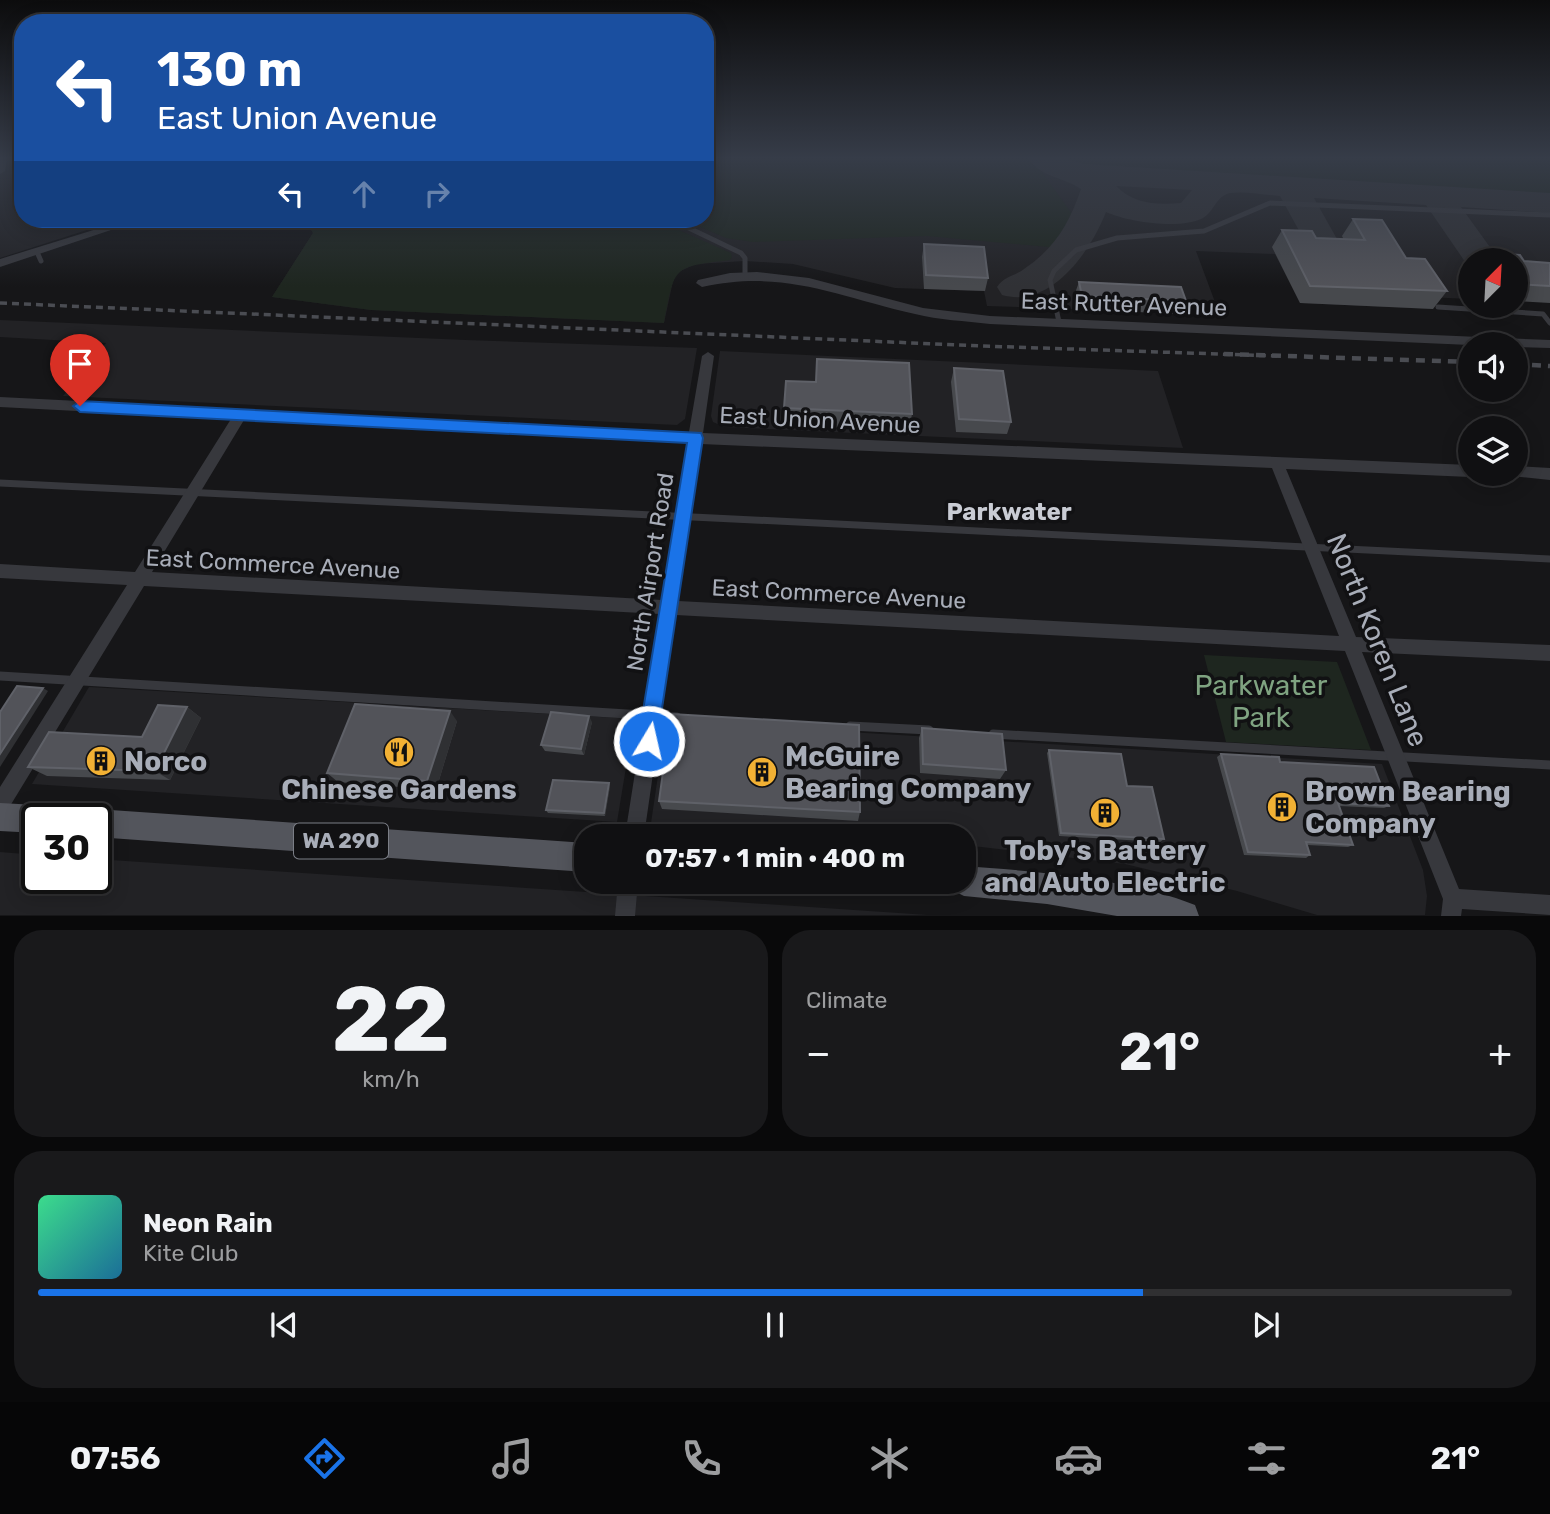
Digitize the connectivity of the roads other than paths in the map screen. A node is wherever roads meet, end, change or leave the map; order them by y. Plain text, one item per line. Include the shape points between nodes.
1 (1550, 215) edge
2 (115, 228) edge
3 (690, 228) edge
4 (0, 263) edge
5 (745, 274) junction
6 (702, 283) dead end
7 (1438, 307) edge
8 (1059, 322) junction
9 (1550, 323) edge
10 (1550, 344) edge
11 (708, 356) dead end
12 (0, 402) edge
13 (241, 414) junction
14 (695, 438) junction
15 (1277, 463) junction
16 (1458, 471) edge
17 (1528, 474) edge
18 (1547, 477) edge
19 (0, 483) edge
20 (193, 493) junction
21 (684, 518) junction
22 (1311, 547) junction
23 (1550, 559) edge
24 (0, 571) edge
25 (139, 580) junction
26 (670, 608) junction
27 (1352, 644) junction
28 (1550, 653) edge
29 (0, 676) edge
30 (77, 681) junction
31 (653, 716) junction
32 (694, 718) edge
33 (846, 726) edge
34 (942, 731) edge
35 (984, 733) edge
36 (1398, 756) junction
37 (1550, 765) edge
38 (0, 804) edge
39 (0, 817) edge
40 (21, 818) edge
41 (636, 824) edge
42 (112, 825) edge
43 (574, 857) edge
44 (976, 882) edge
45 (627, 894) edge
46 (1550, 905) edge
47 (1452, 907) edge
48 (625, 915) edge
49 (1184, 915) edge

1 - 8 lane via 1270,203 1204,231 1117,238 1076,250 1050,280
2 - 4 street via 39,256
3 - 5 lane via 738,250 745,258
5 - 6 street, East Rutter Avenue
5 - 8 street, East Rutter Avenue via 827,286 916,311
7 - 9 lane via 1543,314
8 - 10 street, East Rutter Avenue
11 - 14 street, North Airport Road
12 - 13 street, East Union Avenue
13 - 14 street, East Union Avenue
13 - 20 street
14 - 15 street, East Union Avenue
14 - 21 street, North Airport Road
15 - 16 street, East Union Avenue
15 - 22 street, North Koren Lane
17 - 18 street
19 - 20 lane
20 - 21 lane
20 - 25 street
21 - 22 lane
21 - 26 street, North Airport Road
22 - 23 lane
22 - 27 street, North Koren Lane
24 - 25 street, East Commerce Avenue
25 - 26 street, East Commerce Avenue
25 - 30 street
26 - 27 street, East Commerce Avenue
26 - 31 street, North Airport Road
27 - 28 street, East Commerce Avenue
27 - 36 street, North Koren Lane
29 - 30 lane
30 - 31 lane
30 - 38 street
31 - 32 lane
31 - 41 street, North Airport Road
33 - 34 lane
35 - 36 lane
36 - 37 lane
36 - 47 street, North Koren Lane
39 - 40 main road
42 - 43 main road, WA 290
44 - 49 main road via 1118,899
45 - 48 street
46 - 47 street

